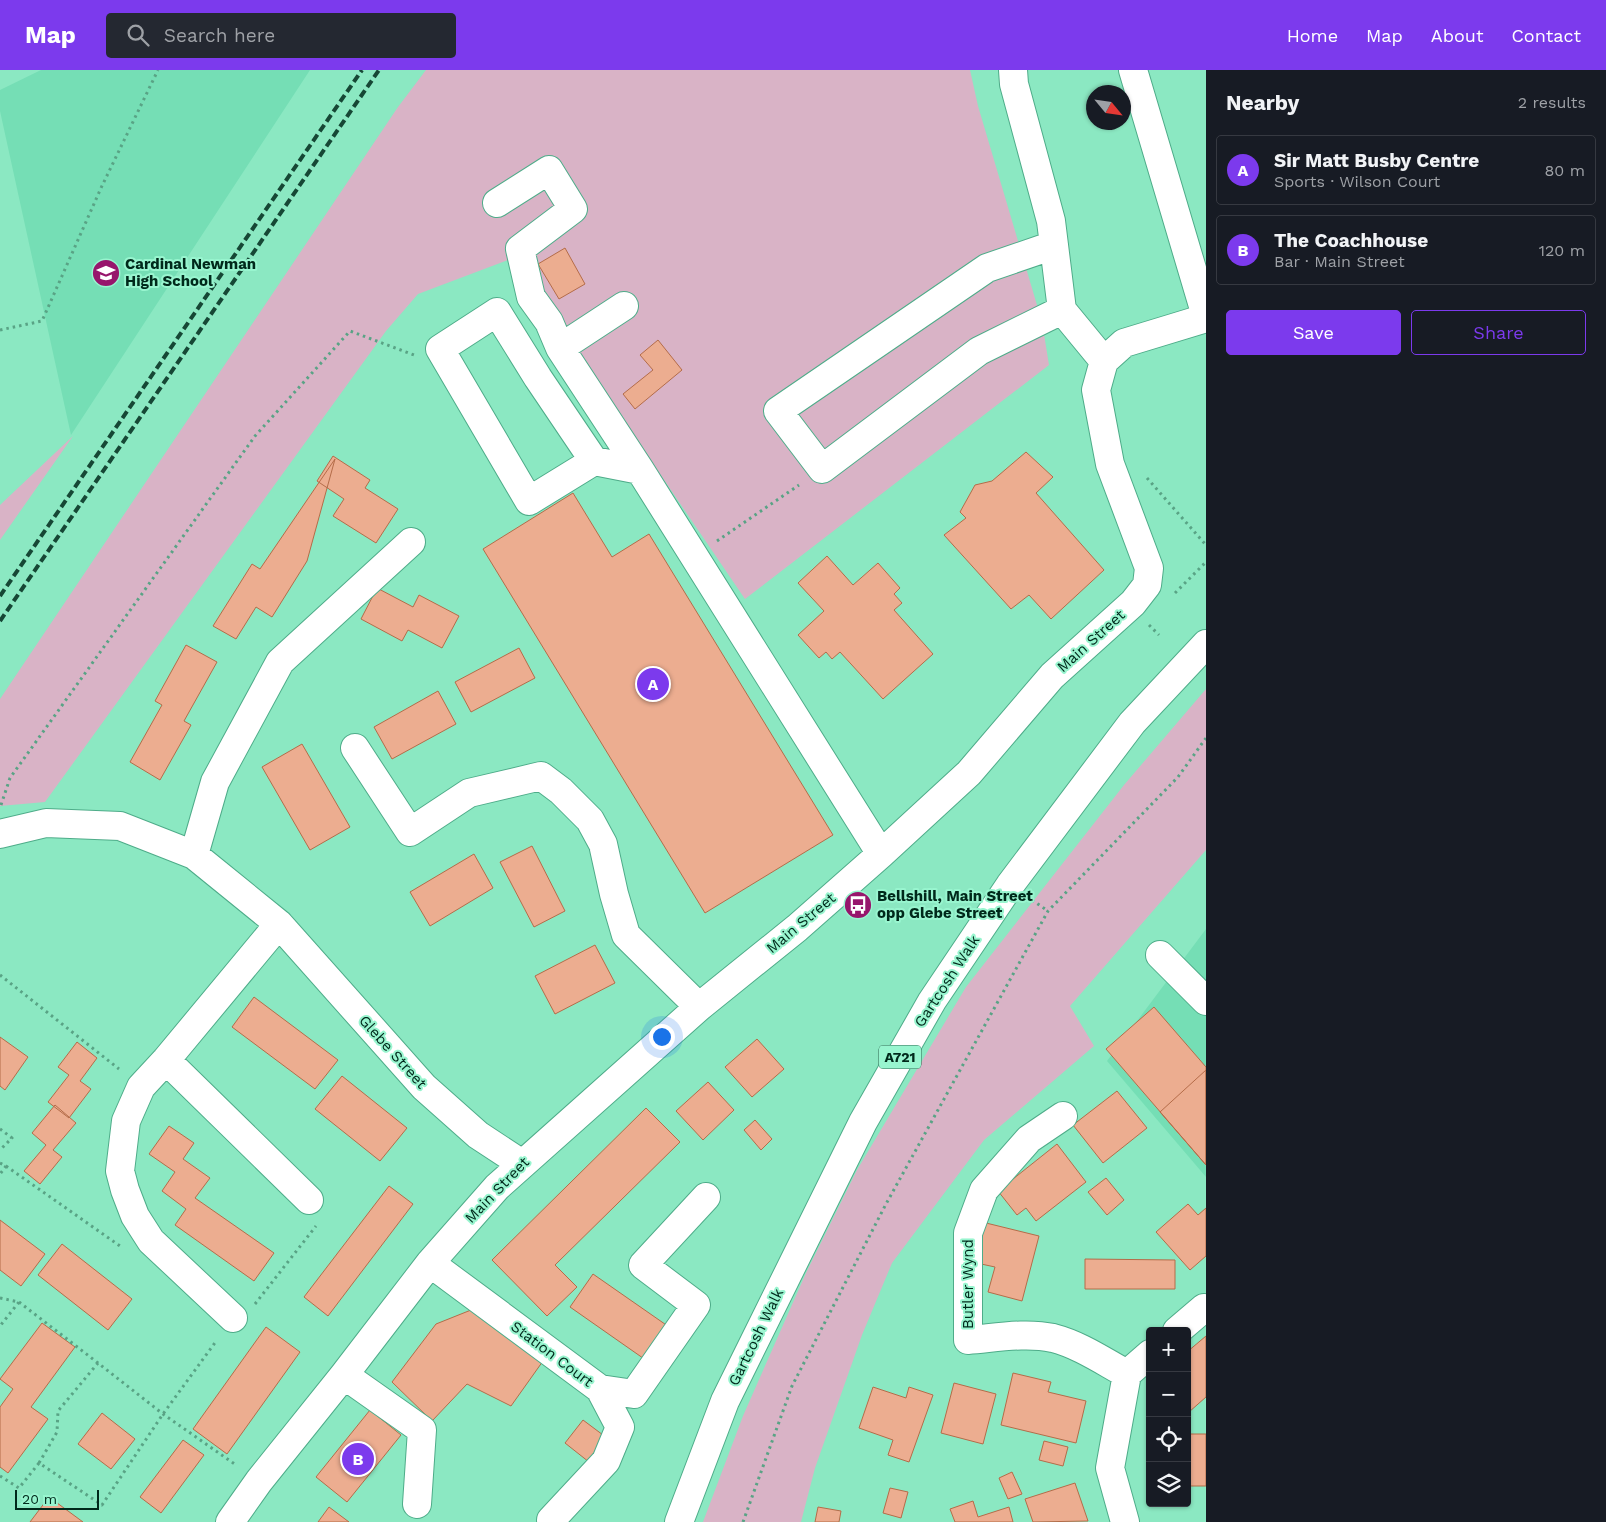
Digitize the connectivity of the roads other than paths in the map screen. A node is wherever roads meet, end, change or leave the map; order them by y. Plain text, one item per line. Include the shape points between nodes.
1 (1013, 70) edge
2 (1134, 70) edge
3 (497, 203) dead end
4 (1054, 245) junction
5 (624, 306) dead end
6 (1062, 310) junction
7 (1206, 317) edge
8 (560, 348) junction
9 (1104, 361) junction
10 (594, 461) junction
11 (640, 470) junction
12 (411, 542) dead end
13 (1206, 644) edge
14 (356, 748) dead end
15 (0, 834) edge
16 (881, 854) junction
17 (194, 855) junction
18 (279, 924) junction
19 (1160, 955) dead end
20 (1206, 1001) edge
21 (698, 1007) junction
22 (166, 1060) junction
23 (1063, 1116) dead end
24 (522, 1164) junction
25 (706, 1197) dead end
26 (309, 1200) dead end
27 (430, 1262) junction
28 (1204, 1308) dead end
29 (233, 1318) dead end
30 (1182, 1327) edge
31 (1146, 1357) edge
32 (1126, 1374) junction
33 (344, 1375) junction
34 (600, 1389) junction
35 (416, 1504) dead end
36 (552, 1520) dead end
37 (230, 1522) edge
38 (679, 1522) edge
39 (1125, 1522) edge

1 - 4 street via 1051,221
2 - 7 street
3 - 8 street via 549,170 573,209 520,250 531,297 549,322
4 - 6 street
4 - 6 street via 987,268 778,411 822,469 979,351
5 - 8 street
6 - 9 street
7 - 9 street via 1124,344
8 - 11 street
9 - 16 street, Main Street via 1096,390 1110,464 1150,568 1147,585 1133,603 1052,676 968,773
10 - 10 street via 497,312 440,349 529,501
10 - 11 street
11 - 16 street
12 - 17 street via 280,662 216,782
13 - 38 street, Gartcosh Walk / A721 via 1132,723 1010,885 932,1001 863,1122 724,1401
14 - 21 street via 410,832 469,793 541,776 561,791 590,820 603,844 626,935
15 - 17 street, Glebe Street via 46,823 120,826
16 - 21 street, Main Street via 797,928
17 - 18 street, Glebe Street
18 - 22 street
18 - 24 street, Glebe Street via 424,1087 478,1135
19 - 20 street
21 - 24 street, Main Street
22 - 26 street
22 - 29 street via 141,1087 126,1120 120,1171 135,1216 151,1241
23 - 32 street, Butler Wynd via 1029,1139 984,1190 968,1233 968,1340 1023,1336 1053,1338 1086,1351
24 - 27 street, Main Street
25 - 34 street, Station Court via 643,1266 696,1305 634,1394
27 - 33 street, Main Street
27 - 34 street, Station Court
28 - 30 street
31 - 32 street
32 - 39 street via 1110,1468
33 - 35 street via 422,1430
33 - 37 street, Main Street
34 - 36 street via 620,1427 606,1461

